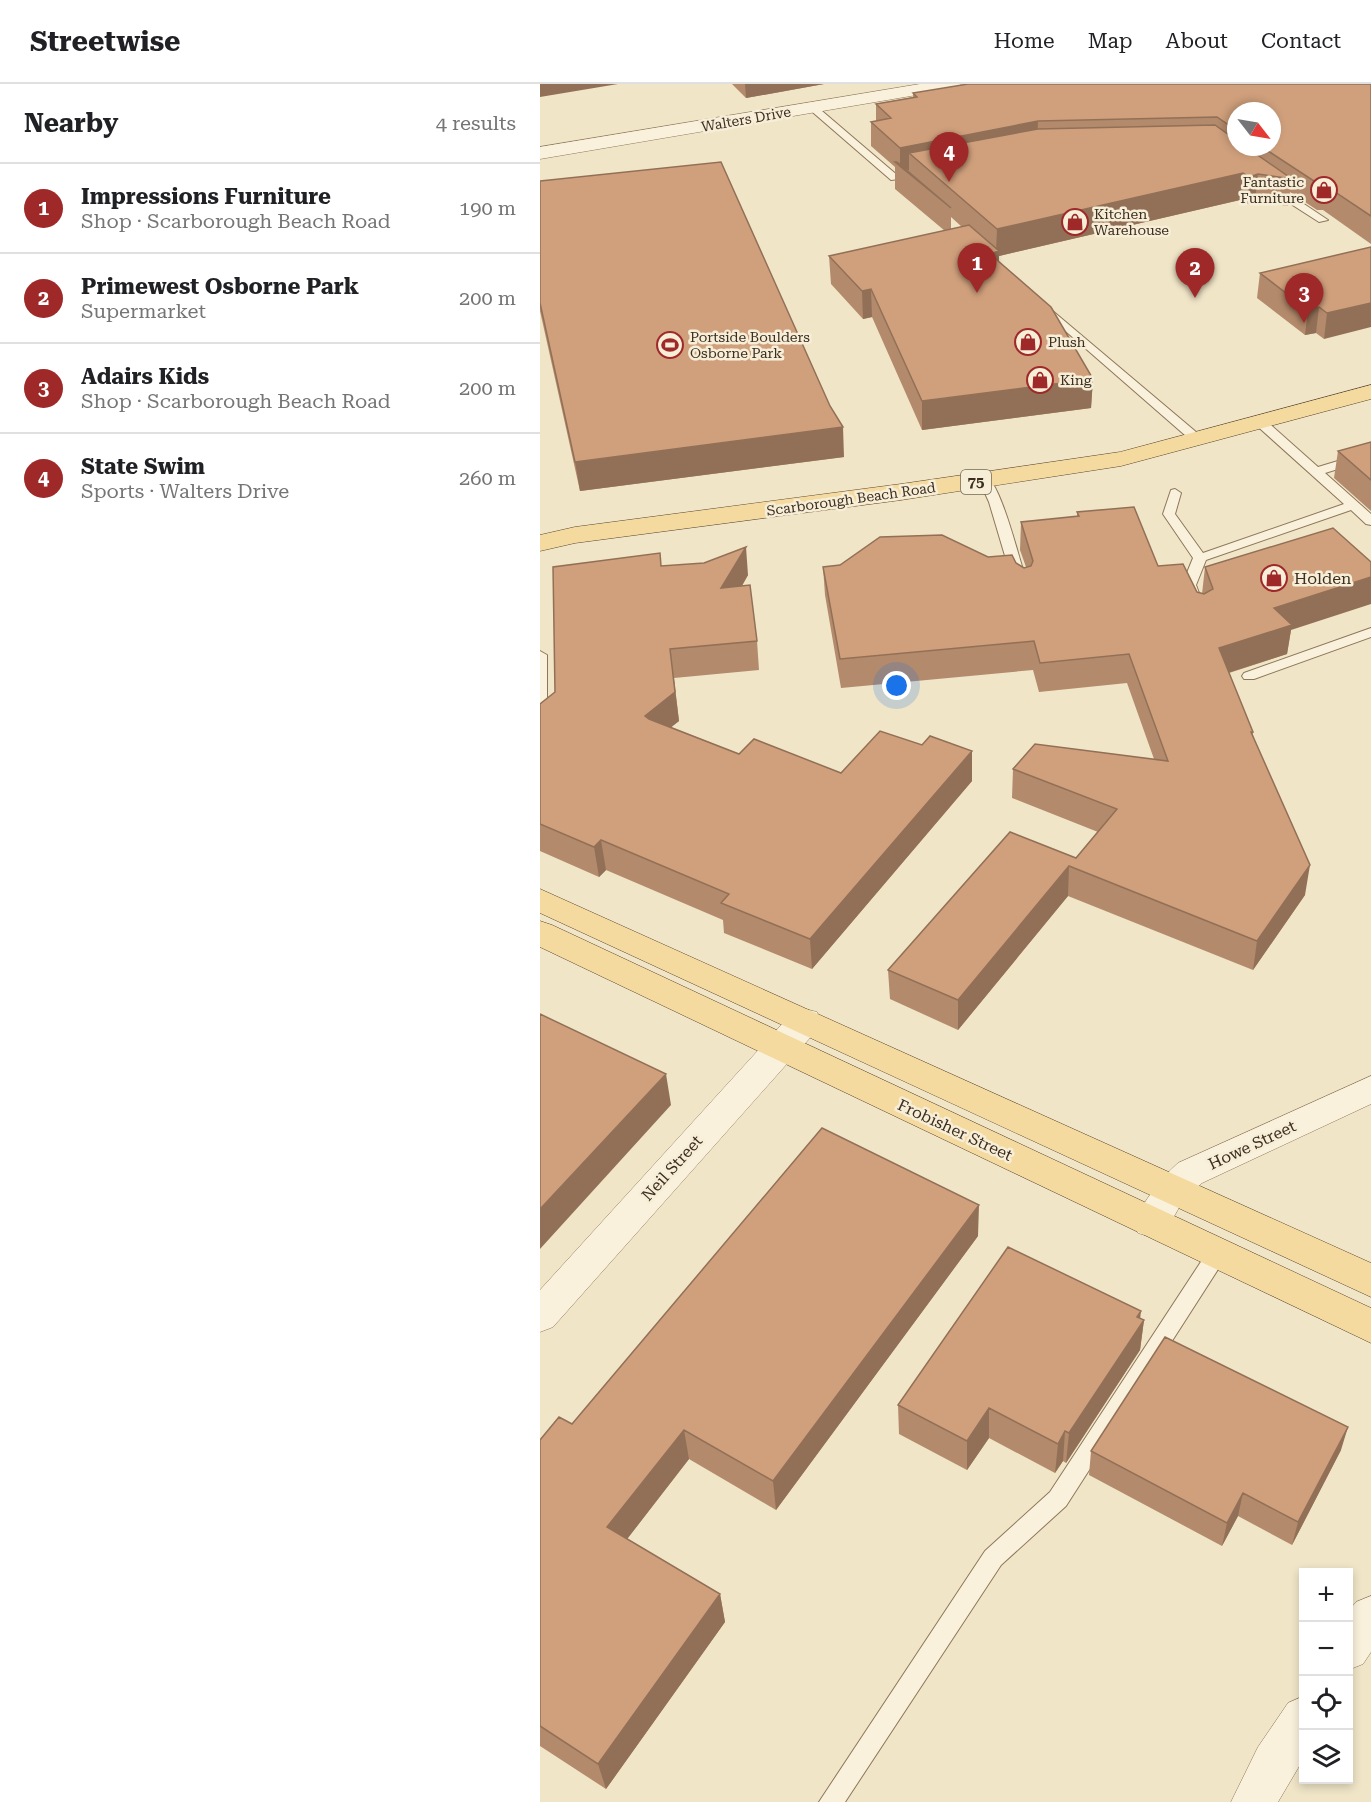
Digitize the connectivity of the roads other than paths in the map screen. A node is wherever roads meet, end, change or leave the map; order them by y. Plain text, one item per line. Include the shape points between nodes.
1 (952, 84) edge
2 (926, 86) edge
3 (812, 107) junction
4 (540, 153) edge
5 (930, 171) edge
6 (895, 178) junction
7 (1261, 179) edge
8 (904, 186) edge
9 (1323, 220) dead end
10 (1030, 295) edge
11 (1371, 392) edge
12 (1260, 423) junction
13 (1198, 440) junction
14 (1371, 455) edge
15 (1316, 472) junction
16 (985, 480) junction
17 (1174, 493) dead end
18 (1353, 505) junction
19 (1371, 521) edge
20 (574, 535) junction
21 (540, 536) edge
22 (540, 543) edge
23 (1200, 558) junction
24 (1023, 590) edge
25 (1201, 617) edge
26 (1371, 632) edge
27 (540, 655) edge
28 (1249, 676) dead end
29 (541, 713) edge
30 (540, 900) edge
31 (540, 933) edge
32 (805, 1021) junction
33 (781, 1047) junction
34 (1371, 1089) edge
35 (1173, 1189) junction
36 (1151, 1223) junction
37 (1217, 1254) junction
38 (1371, 1281) edge
39 (540, 1316) edge
40 (1371, 1326) edge
41 (1371, 1616) edge
42 (1353, 1642) edge
43 (1299, 1726) edge
44 (831, 1802) edge
45 (1254, 1802) edge

1 - 2 street, Walters Drive
2 - 3 street, Walters Drive
3 - 4 street, Walters Drive
3 - 6 lane
5 - 6 lane
6 - 8 lane
7 - 9 lane
10 - 13 lane
11 - 12 main road, Scarborough Beach Road / 75
12 - 13 main road, Scarborough Beach Road / 75
12 - 15 lane
13 - 16 main road, Scarborough Beach Road / 75 via 1121,459
14 - 15 lane
15 - 18 lane
16 - 20 main road, Scarborough Beach Road / 75
16 - 24 lane
17 - 23 lane via 1169,514
18 - 19 lane
18 - 23 lane
20 - 21 main road, Scarborough Beach Road / 75
20 - 22 main road, Scarborough Beach Road / 75
23 - 25 lane via 1189,585
26 - 28 lane
27 - 29 lane
30 - 32 main road
31 - 33 main road, Frobisher Street
32 - 33 street, Neil Street
32 - 35 main road
33 - 36 main road, Frobisher Street
33 - 39 street, Neil Street
34 - 35 street, Howe Street via 1190,1173
35 - 36 street, Howe Street
35 - 38 main road
36 - 37 main road, Frobisher Street
37 - 40 main road, Frobisher Street
37 - 44 lane via 1058,1499 993,1558
41 - 42 street
43 - 45 street

